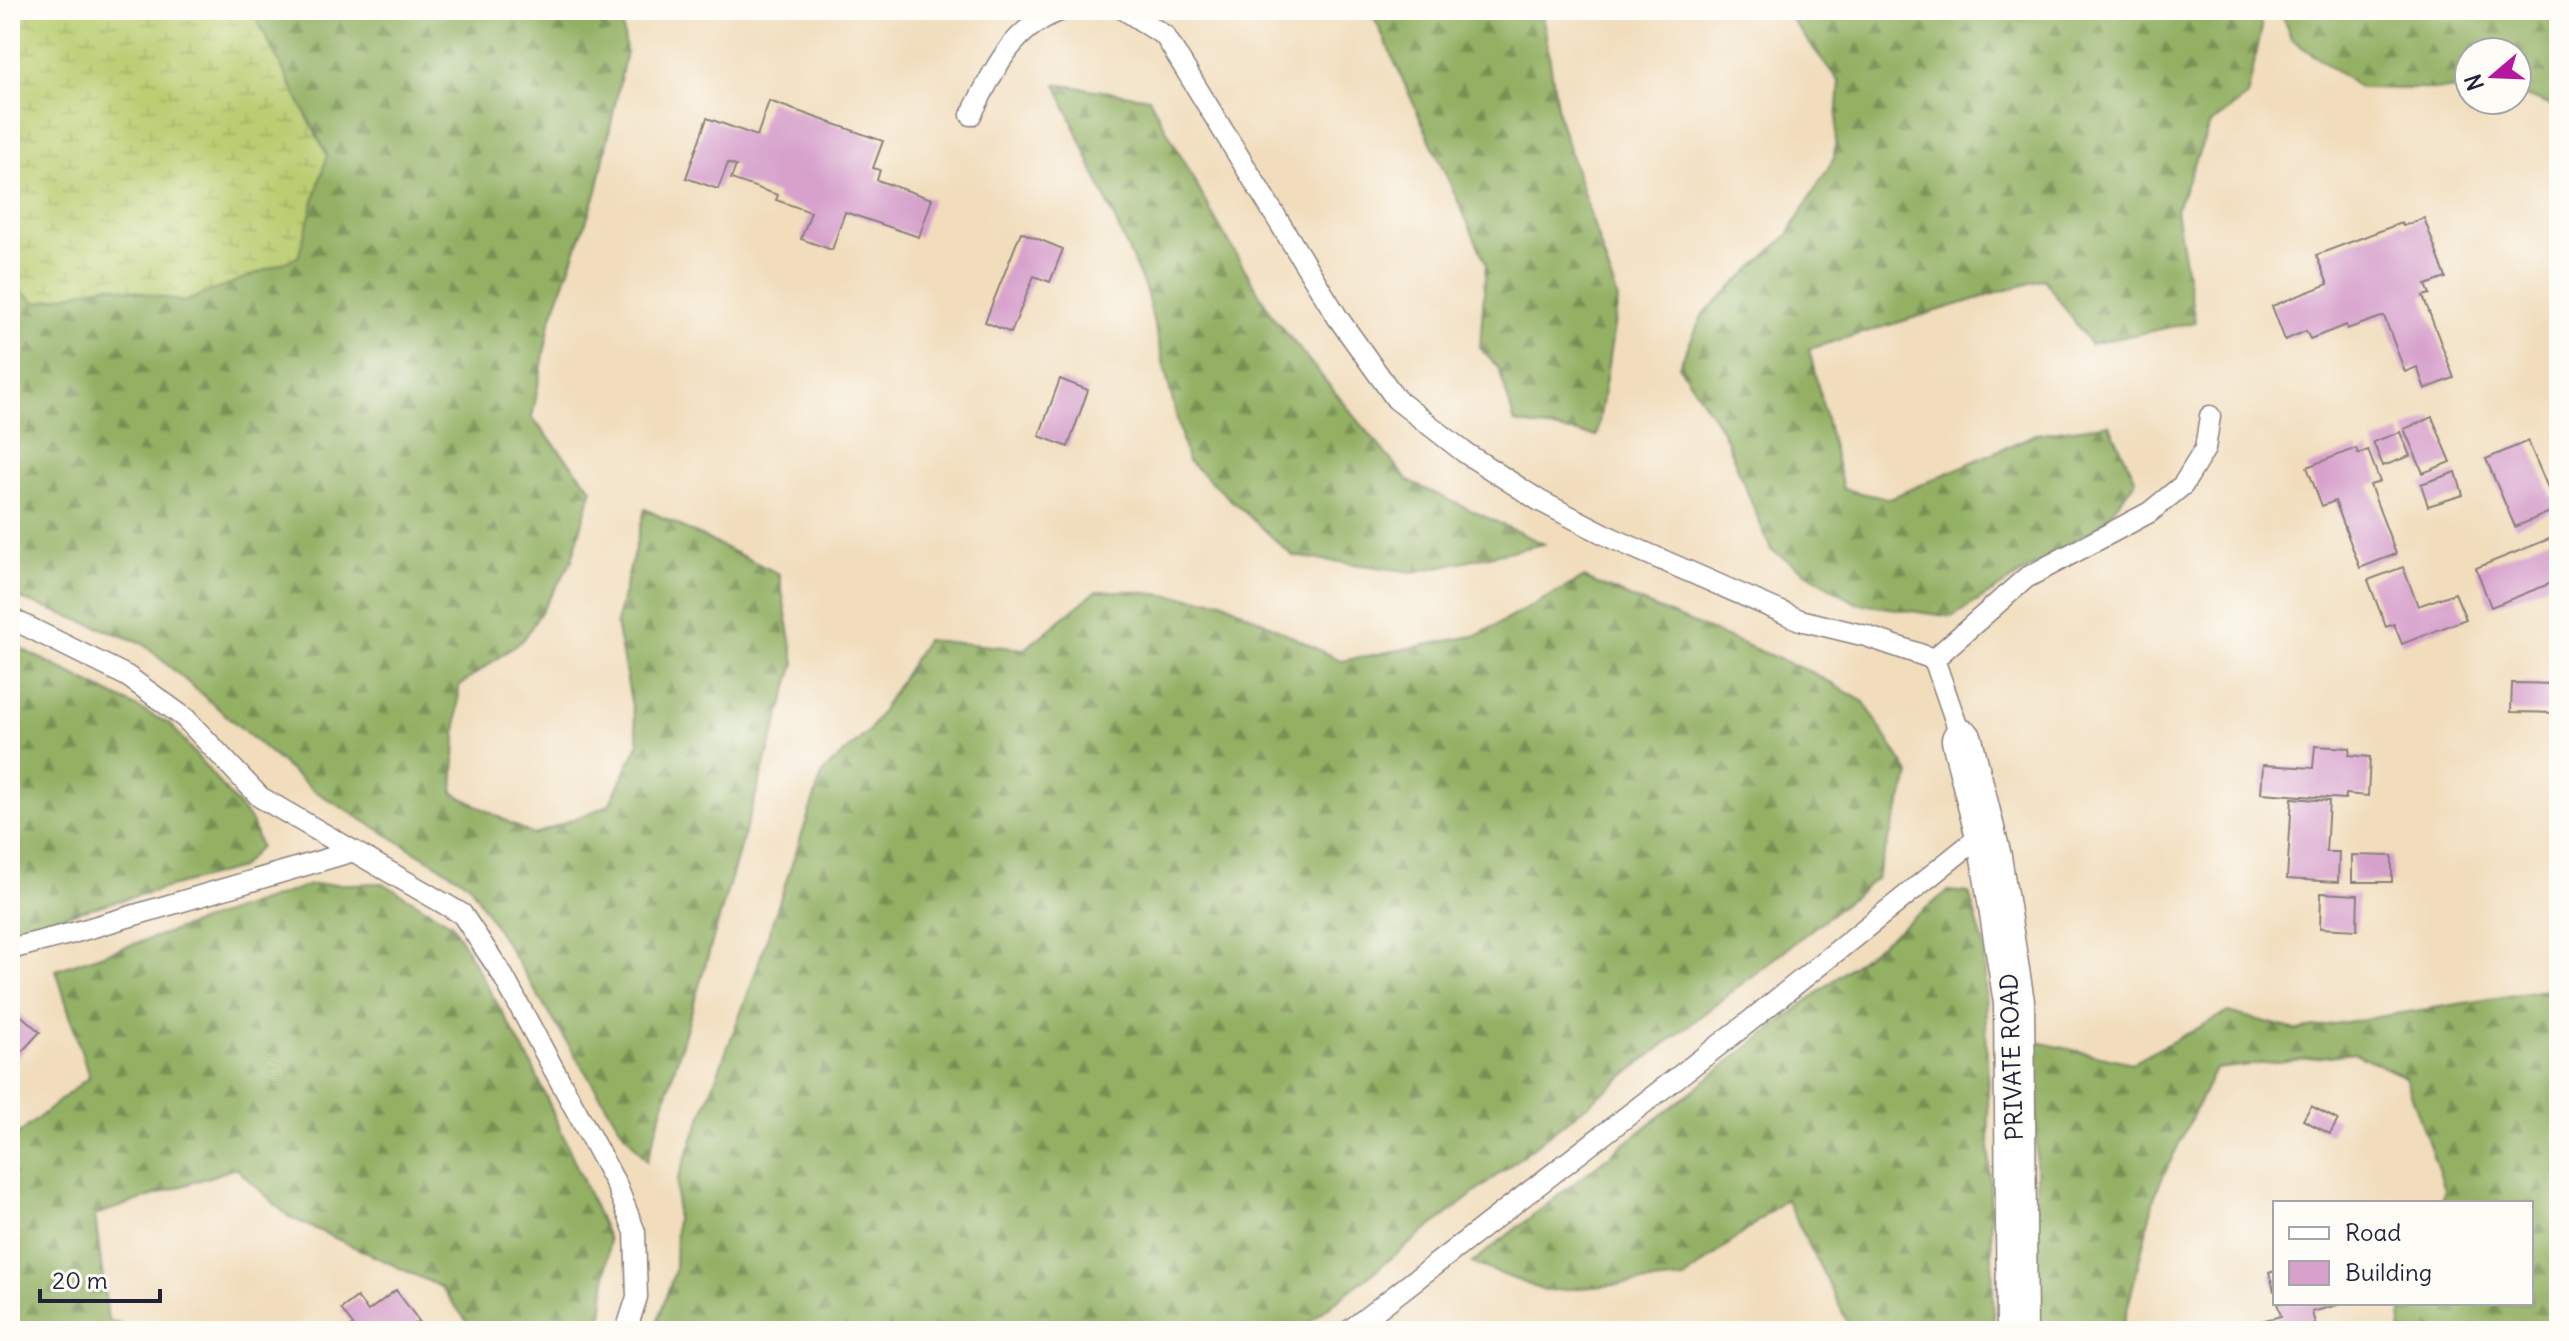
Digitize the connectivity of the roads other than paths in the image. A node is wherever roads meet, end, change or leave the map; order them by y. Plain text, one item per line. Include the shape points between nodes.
1 (1063, 10) edge
2 (1125, 10) edge
3 (971, 115) dead end
4 (2210, 416) dead end
5 (10, 618) edge
6 (1934, 659) junction
7 (1962, 740) joint
8 (1985, 832) junction
9 (354, 851) junction
10 (10, 949) edge
11 (626, 1331) edge
12 (1349, 1331) edge
13 (2017, 1331) edge

1 - 3 lane via 1041,17 1004,53
2 - 6 lane via 1165,36 1338,318 1396,399 1540,501 1614,539 1800,620
4 - 6 lane via 2205,449 2183,485 2150,512 2026,578
5 - 9 lane via 127,676 185,718 260,797
6 - 7 lane
7 - 8 street, PRIVATE ROAD
8 - 12 lane
8 - 13 street, PRIVATE ROAD via 2014,1002
9 - 10 lane
9 - 11 lane via 462,914 502,974 616,1184 635,1232 637,1297

